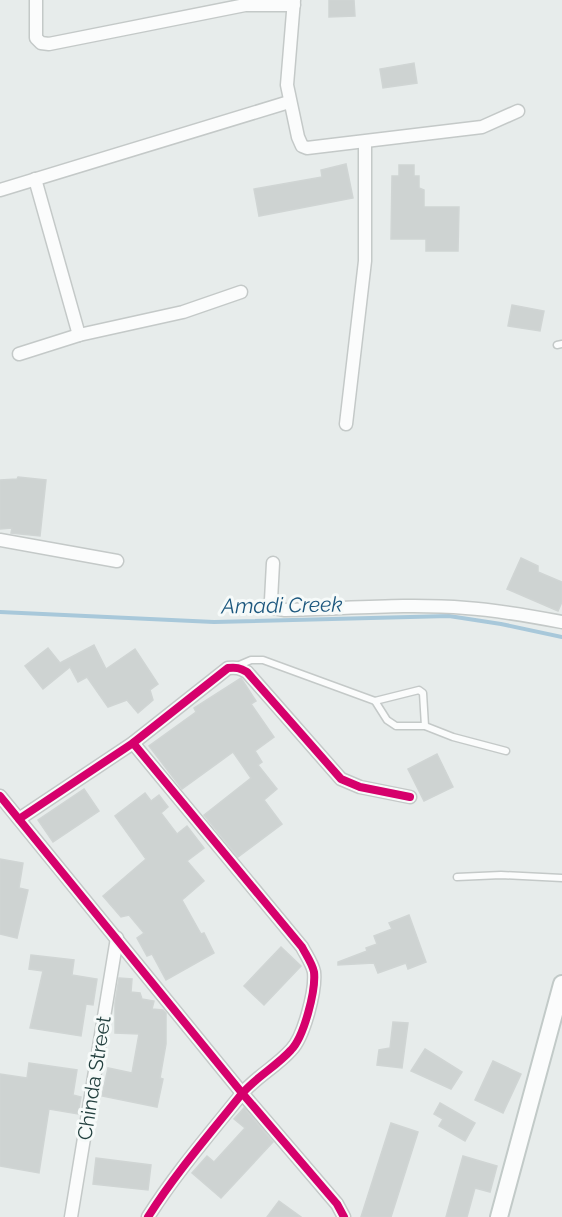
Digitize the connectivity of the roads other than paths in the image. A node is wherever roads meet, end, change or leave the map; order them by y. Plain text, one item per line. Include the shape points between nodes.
1 (36, 0) edge
2 (294, 3) edge
3 (289, 102) junction
4 (518, 111) dead end
5 (365, 142) junction
6 (34, 179) junction
7 (0, 189) edge
8 (241, 292) dead end
9 (79, 336) junction
10 (19, 354) dead end
11 (346, 424) dead end
12 (0, 540) edge
13 (117, 561) dead end
14 (273, 563) dead end
15 (562, 622) edge
16 (234, 668) junction
17 (375, 701) junction
18 (425, 726) junction
19 (133, 743) junction
20 (506, 751) dead end
21 (0, 796) edge
22 (410, 797) dead end
23 (19, 819) junction
24 (457, 877) dead end
25 (562, 878) edge
26 (117, 938) junction
27 (562, 984) edge
28 (559, 1006) edge
29 (242, 1094) junction
30 (71, 1217) edge
31 (148, 1217) edge
32 (344, 1217) edge
33 (499, 1217) edge

1 - 2 street via 36,38 49,44 245,5
2 - 3 street
3 - 5 street via 302,146
3 - 6 street
4 - 5 street via 482,127
5 - 11 street via 364,273
6 - 7 street
6 - 9 street
8 - 9 street via 183,312
9 - 10 street
12 - 13 street
14 - 15 street via 274,608 464,608
16 - 17 lane via 251,660 262,660
16 - 19 street
16 - 22 street via 247,672 341,778 360,787
17 - 18 lane via 390,724
17 - 18 lane via 419,690 423,693
18 - 20 lane
19 - 23 street
19 - 29 street via 302,947 313,969 312,994 299,1039 292,1050
21 - 23 street
23 - 26 street
24 - 25 lane
26 - 29 street
26 - 30 street, Chinda Street
27 - 28 street
28 - 33 street
29 - 31 street
29 - 32 street

